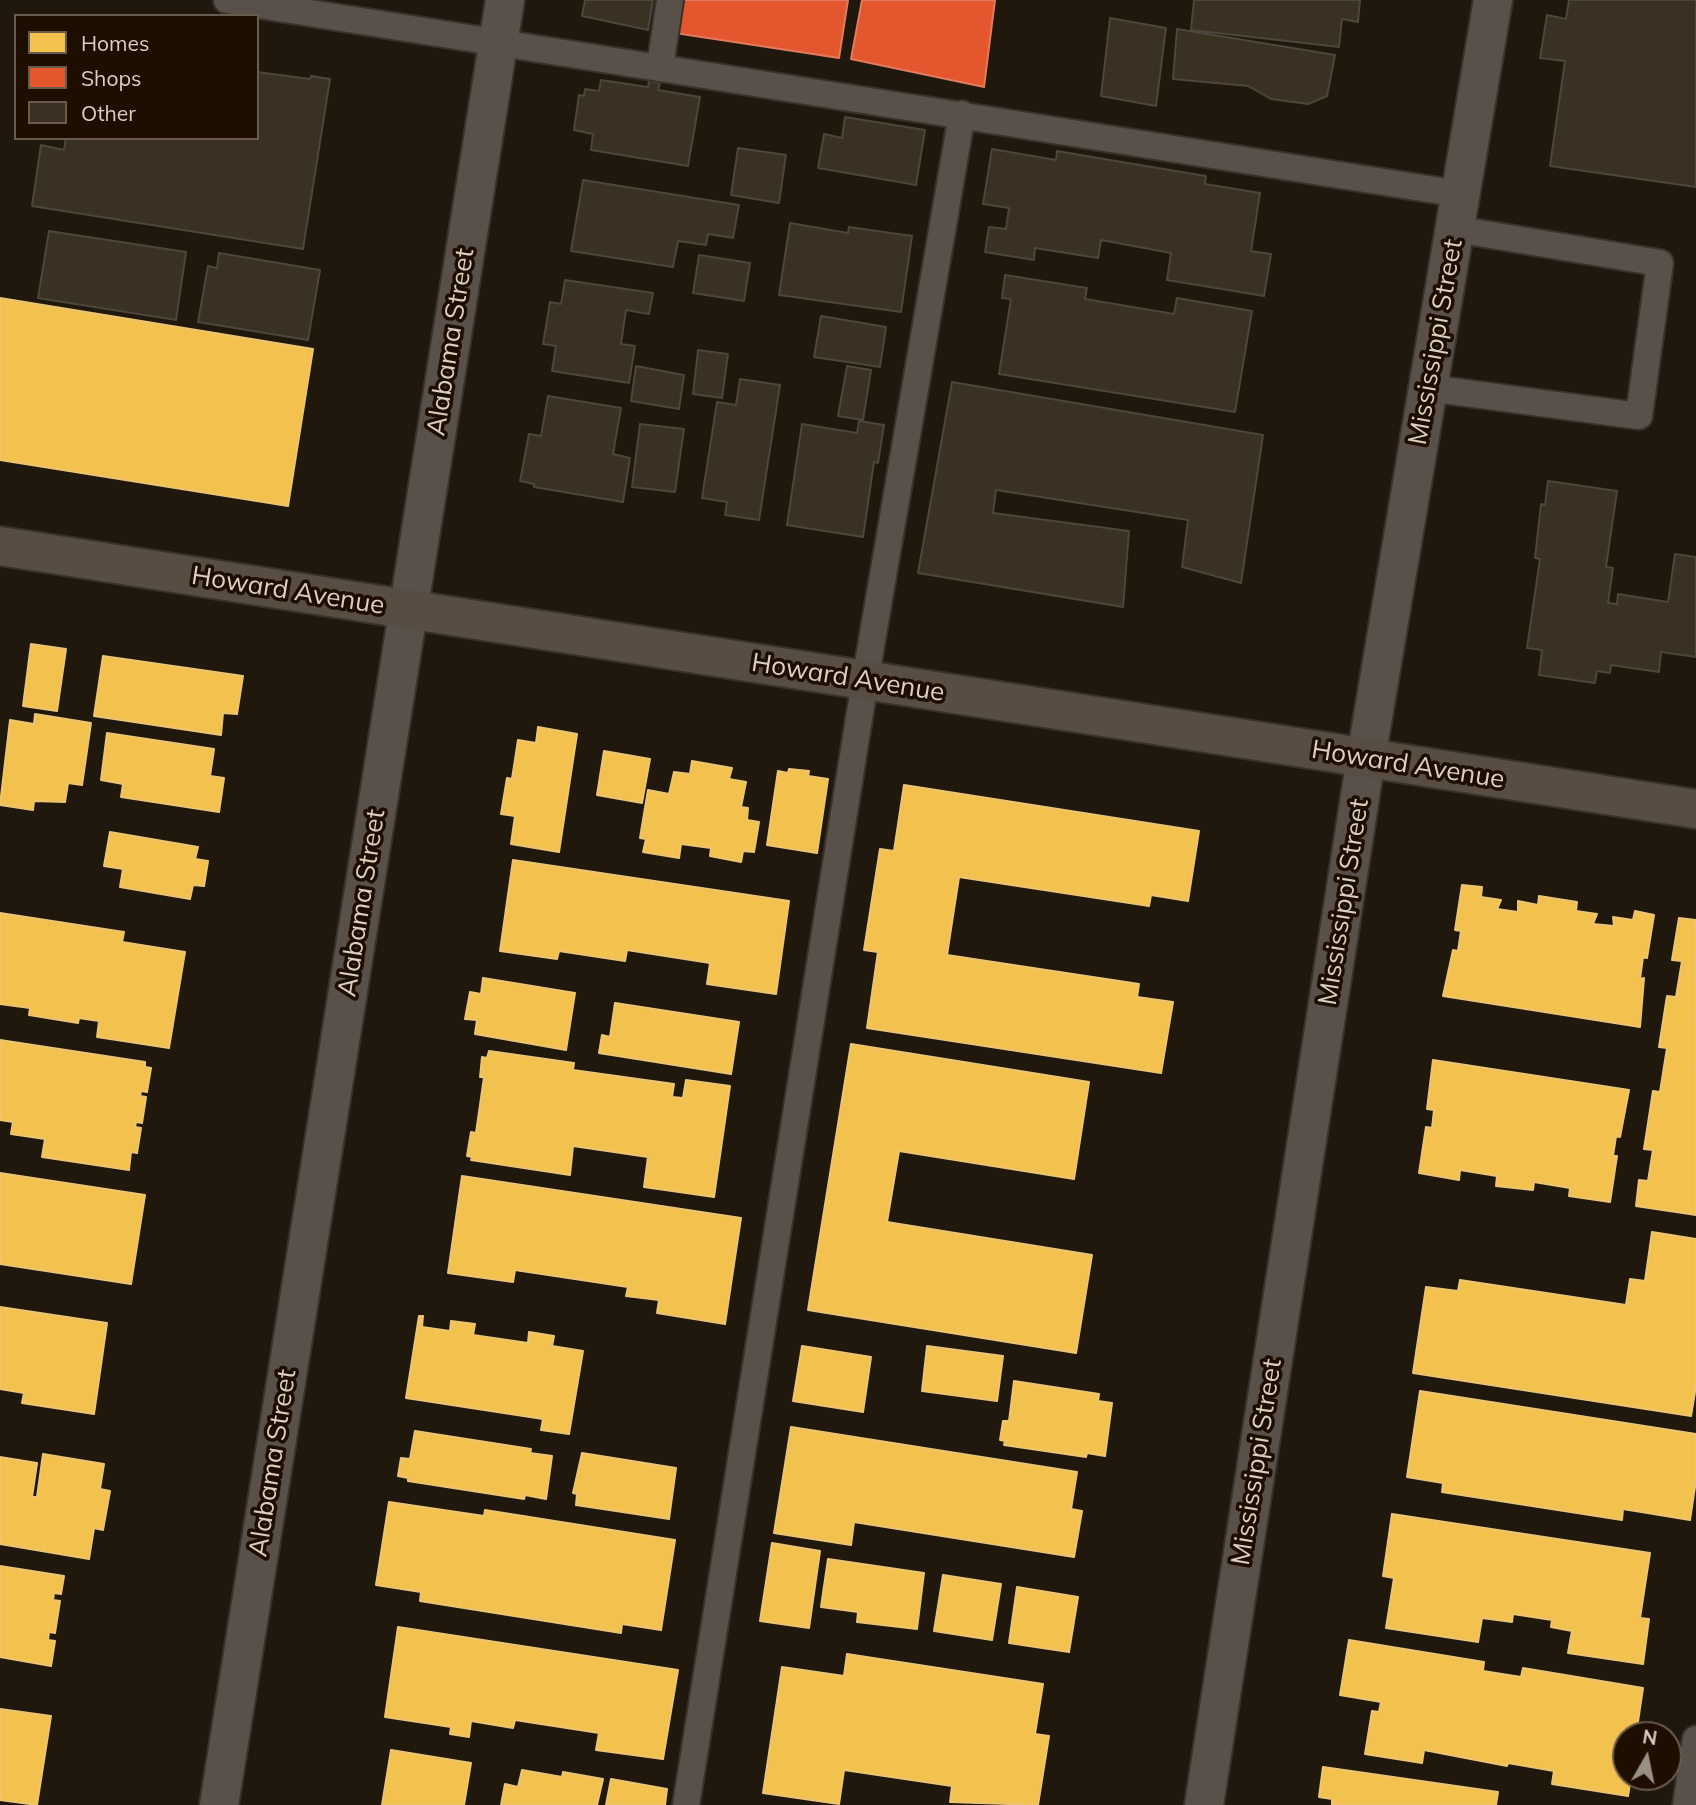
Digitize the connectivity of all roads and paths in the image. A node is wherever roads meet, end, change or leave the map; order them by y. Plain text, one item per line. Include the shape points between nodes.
1 (227, 0) edge
2 (505, 0) edge
3 (670, 0) edge
4 (1493, 0) edge
5 (498, 41) junction
6 (660, 66) junction
7 (962, 114) junction
8 (1458, 212) junction
9 (1428, 388) junction
10 (0, 546) edge
11 (408, 609) junction
12 (864, 681) junction
13 (1366, 758) junction
14 (1696, 809) edge
15 (1696, 1739) edge
16 (219, 1805) edge
17 (686, 1805) edge
18 (1204, 1805) edge
19 (1686, 1805) edge

1 - 5 lane
2 - 5 street, Alabama Street
3 - 6 lane
4 - 8 street, Mississippi Street
5 - 6 lane
5 - 11 street, Alabama Street
6 - 7 lane
7 - 8 lane
7 - 12 lane
8 - 9 street, Mississippi Street
8 - 9 lane via 1660,263 1639,416
9 - 13 street, Mississippi Street
10 - 11 street, Howard Avenue
11 - 12 street, Howard Avenue
11 - 16 street, Alabama Street
12 - 13 street, Howard Avenue
12 - 17 lane
13 - 14 street, Howard Avenue
13 - 18 street, Mississippi Street
15 - 19 lane

